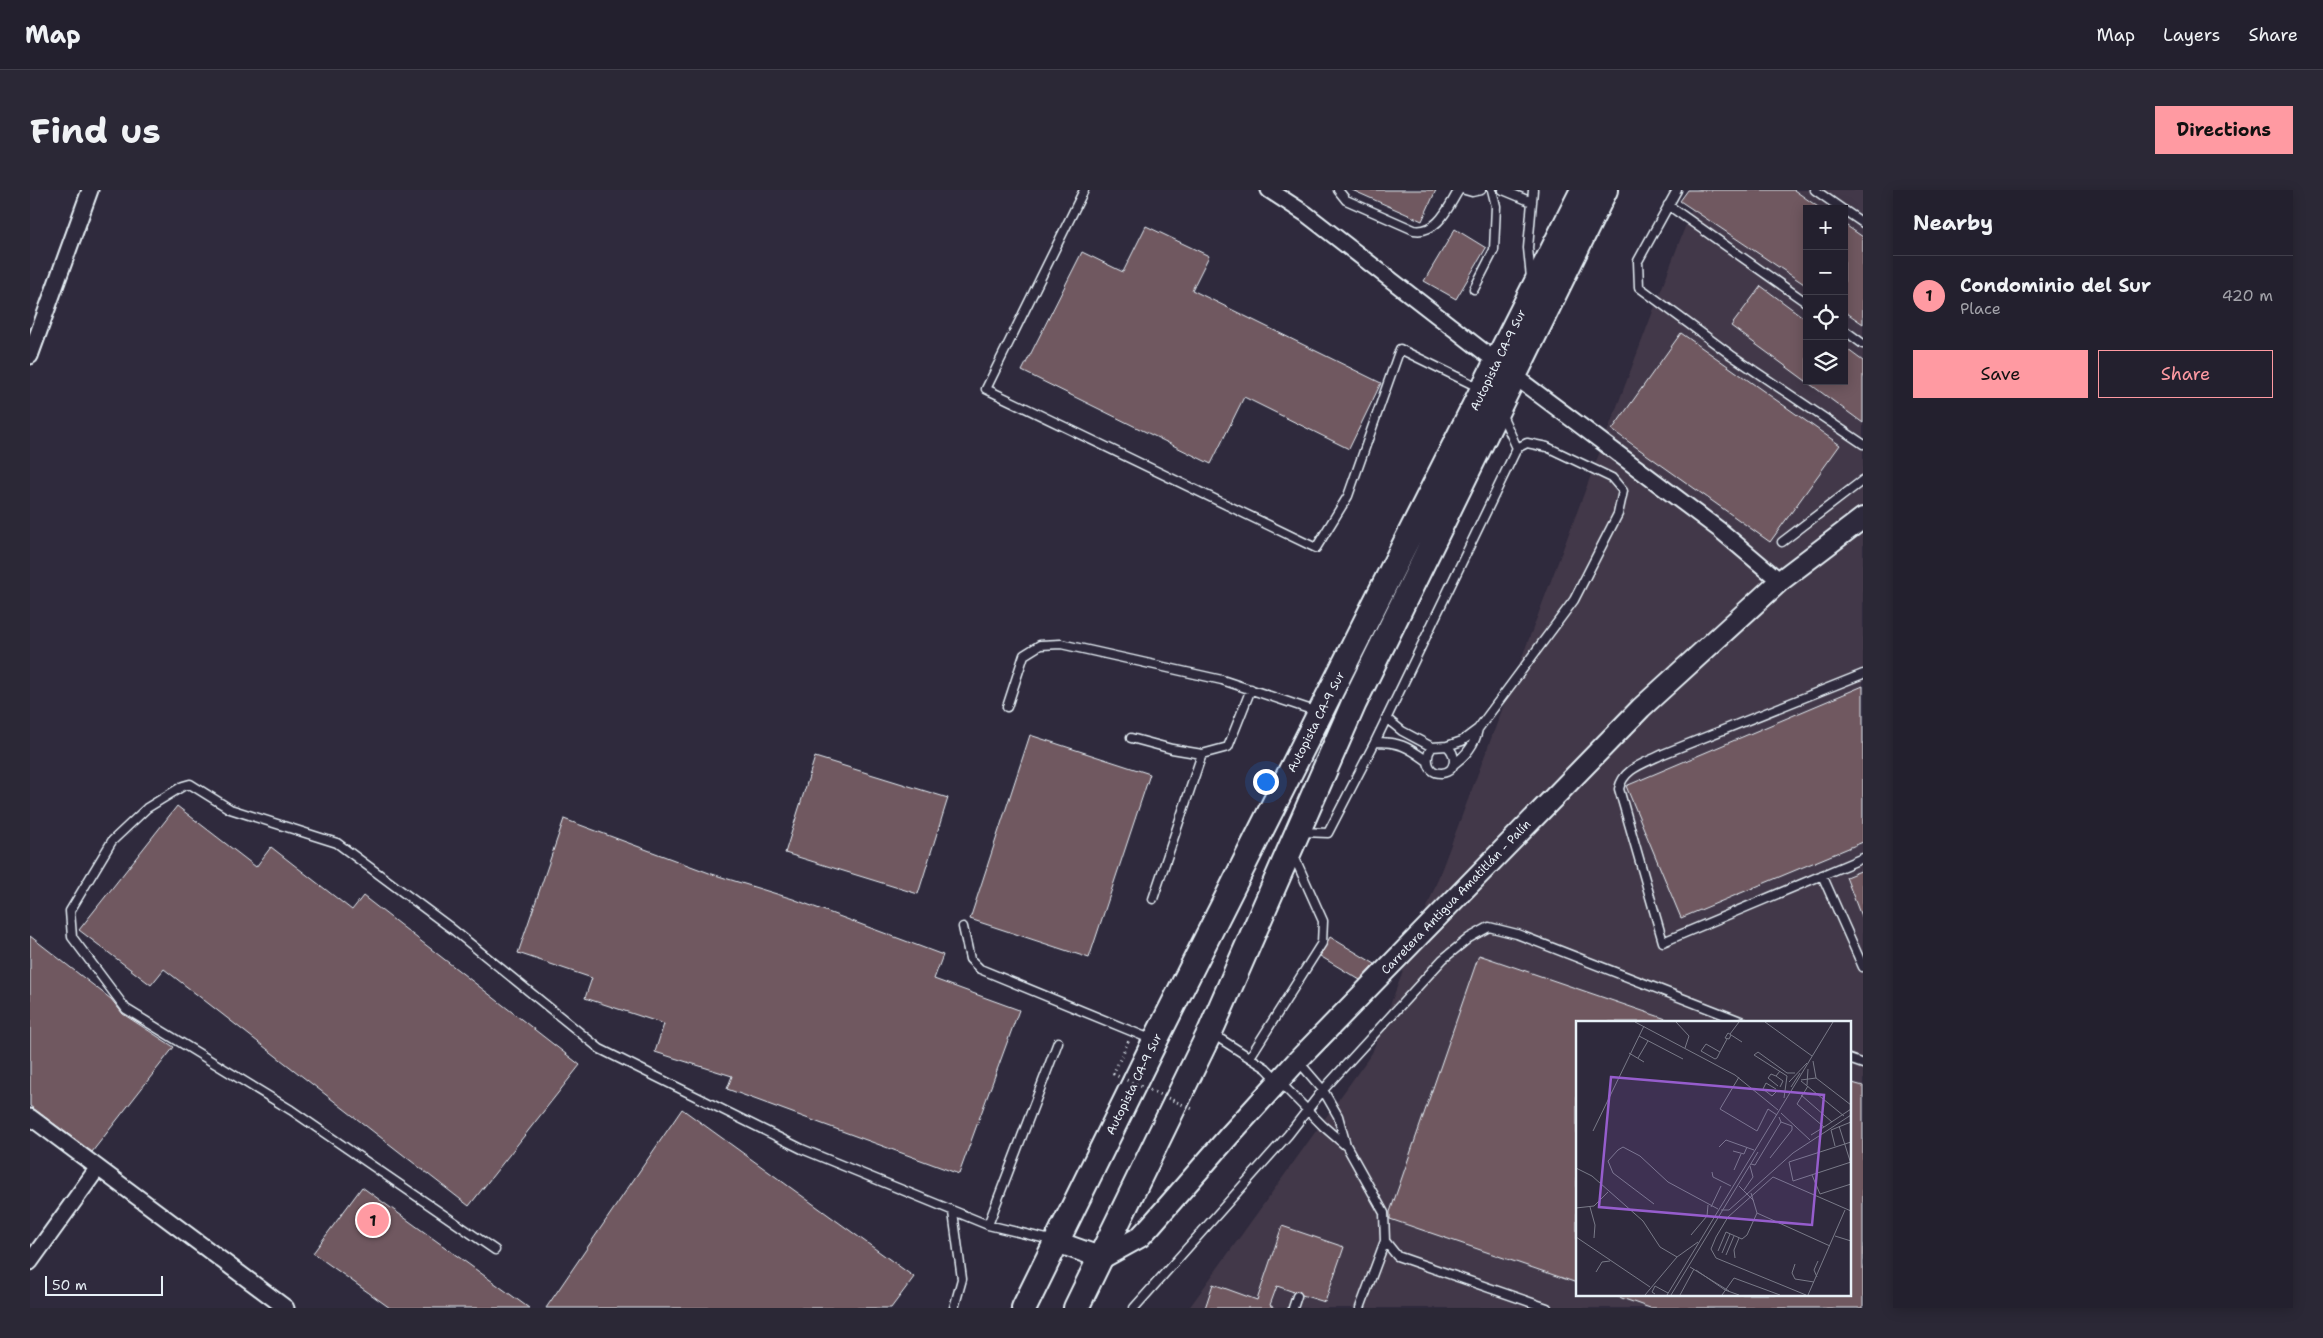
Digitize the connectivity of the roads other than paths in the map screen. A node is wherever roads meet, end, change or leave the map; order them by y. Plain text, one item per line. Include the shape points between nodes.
1 (90, 190) edge
2 (1084, 190) edge
3 (1269, 190) edge
4 (1338, 190) edge
5 (1459, 190) edge
6 (1465, 190) edge
7 (1482, 190) edge
8 (1492, 190) edge
9 (1503, 190) edge
10 (1533, 190) edge
11 (1583, 190) edge
12 (1605, 190) edge
13 (1677, 190) edge
14 (1815, 190) edge
15 (1532, 202) junction
16 (1668, 205) junction
17 (1836, 205) edge
18 (1848, 213) edge
19 (1863, 223) edge
20 (1474, 289) dead end
21 (1532, 292) junction
22 (1803, 300) edge
23 (1848, 333) edge
24 (1863, 344) edge
25 (30, 356) edge
26 (1505, 368) junction
27 (1491, 398) junction
28 (1863, 444) edge
29 (1517, 448) junction
30 (1863, 480) edge
31 (1863, 518) edge
32 (1782, 542) dead end
33 (1780, 580) junction
34 (1863, 674) edge
35 (1251, 689) junction
36 (1006, 707) dead end
37 (1320, 713) junction
38 (1386, 718) junction
39 (1478, 729) junction
40 (1131, 738) dead end
41 (1375, 742) junction
42 (1447, 746) junction
43 (1432, 747) junction
44 (1202, 754) junction
45 (1426, 760) junction
46 (1453, 765) junction
47 (1294, 840) junction
48 (1863, 858) edge
49 (1822, 875) junction
50 (1154, 900) dead end
51 (963, 927) dead end
52 (1863, 967) edge
53 (1740, 1021) edge
54 (1210, 1032) junction
55 (1155, 1041) junction
56 (1058, 1042) dead end
57 (1250, 1057) junction
58 (1850, 1059) edge
59 (1297, 1061) junction
60 (1863, 1064) edge
61 (1278, 1081) junction
62 (1323, 1090) junction
63 (1306, 1110) junction
64 (30, 1117) edge
65 (1346, 1145) junction
66 (97, 1169) junction
67 (953, 1212) junction
68 (988, 1225) junction
69 (1057, 1242) junction
70 (1385, 1242) junction
71 (495, 1250) dead end
72 (1102, 1258) junction
73 (30, 1262) edge
74 (1297, 1296) dead end
75 (286, 1308) edge
76 (954, 1308) edge
77 (1024, 1308) edge
78 (1076, 1308) edge
79 (1134, 1308) edge
80 (1293, 1308) edge
81 (1360, 1308) edge
82 (1547, 1308) edge

1 - 25 street
2 - 27 lane via 986,389 1316,548 1348,496 1400,349
3 - 26 street via 1306,214
4 - 5 lane via 1346,200 1421,231 1436,226
6 - 7 lane
8 - 20 lane via 1496,206 1494,250
9 - 15 lane
10 - 15 lane
11 - 21 highway, Autopista CA-9 Sur
12 - 26 highway, Autopista CA-9 Sur
13 - 16 lane
14 - 17 lane
15 - 21 lane via 1528,248
16 - 22 lane
16 - 28 lane via 1638,260 1639,287 1731,355
18 - 19 lane
21 - 26 highway, Autopista CA-9 Sur
23 - 24 lane
26 - 27 highway, Autopista CA-9 Sur
26 - 33 street
27 - 29 lane
27 - 37 highway, Autopista CA-9 Sur
27 - 47 highway, Autopista CA-9 Sur
29 - 38 lane
29 - 39 lane via 1527,443 1547,447 1612,478 1623,491 1618,514 1574,600
30 - 32 lane
31 - 33 main road, Carretera Antigua Amatitlán - Palín
33 - 59 main road, Carretera Antigua Amatitlán - Palín via 1641,708
34 - 49 lane via 1663,754 1632,769 1621,779 1619,789 1663,942
35 - 36 lane via 1061,644 1040,645 1024,655
35 - 37 lane
35 - 44 lane via 1228,747
37 - 55 highway, Autopista CA-9 Sur
38 - 41 lane
38 - 43 lane
39 - 42 lane via 1462,741
39 - 46 lane via 1466,755
40 - 44 lane
41 - 45 lane via 1407,746
41 - 47 lane via 1328,833
42 - 43 lane
42 - 46 lane via 1455,757
43 - 45 lane
44 - 50 lane
45 - 46 lane via 1434,772 1442,773
47 - 54 highway, Autopista CA-9 Sur
47 - 57 lane via 1323,921 1322,942
48 - 49 lane
49 - 52 lane
51 - 55 lane via 970,959 980,969
53 - 62 lane via 1517,934 1489,927 1443,959
54 - 57 lane
54 - 72 highway, Autopista CA-9 Sur
55 - 69 highway, Autopista CA-9 Sur
56 - 68 lane
57 - 61 lane
58 - 60 lane
59 - 61 main road, Carretera Antigua Amatitlán - Palín
59 - 62 lane
61 - 63 lane
61 - 72 main road, Carretera Antigua Amatitlán - Palín via 1140,1237
62 - 63 lane
62 - 65 lane via 1338,1116
63 - 65 lane
63 - 79 lane via 1288,1135
64 - 66 street
65 - 70 lane via 1384,1213
66 - 73 street
66 - 75 street
67 - 68 lane
67 - 71 lane via 802,1149 600,1050 451,928 337,843 230,808 190,784 148,808 112,841 70,911 72,937 126,1009 291,1110
67 - 76 lane via 962,1279
68 - 69 lane
69 - 72 main road
69 - 77 highway, Autopista CA-9 Sur
70 - 81 lane
70 - 82 lane via 1397,1256
72 - 78 highway, Autopista CA-9 Sur
74 - 80 lane

